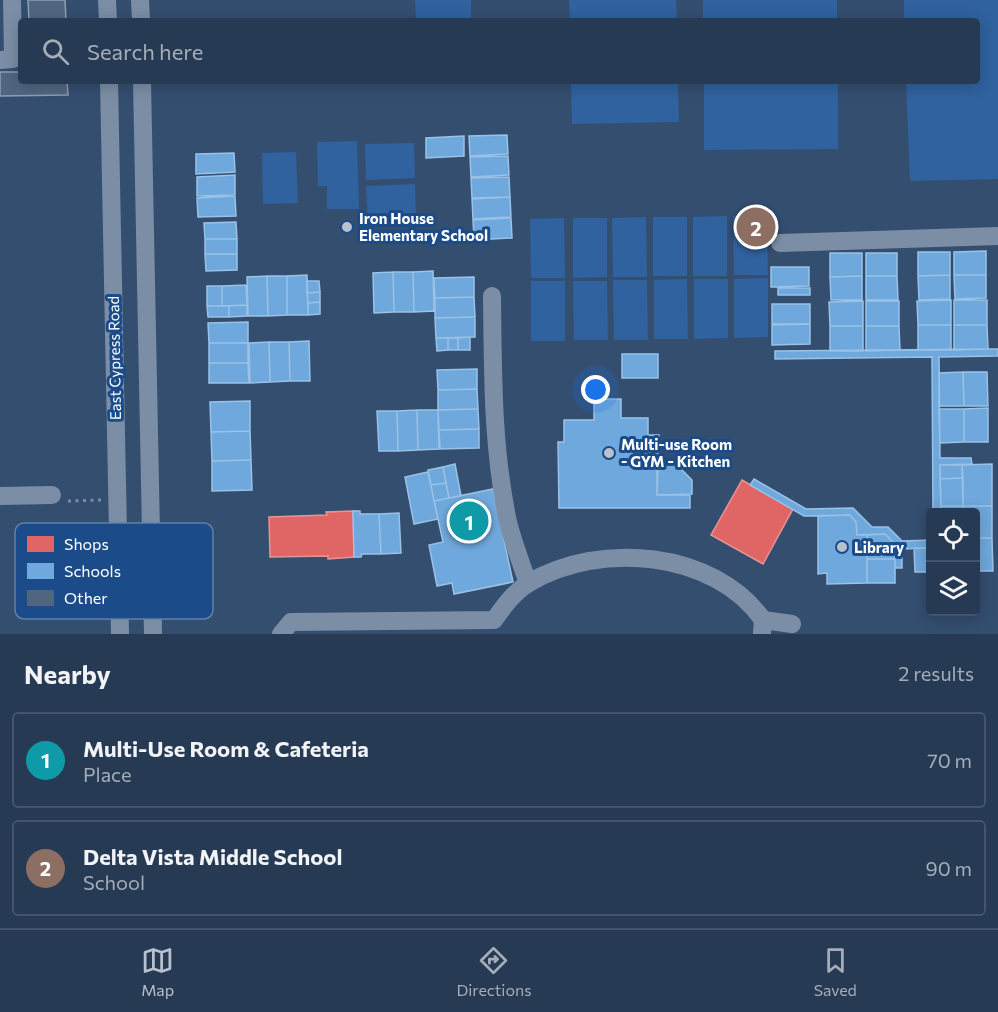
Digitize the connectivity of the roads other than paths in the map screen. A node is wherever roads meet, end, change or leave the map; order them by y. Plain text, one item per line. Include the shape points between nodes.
1 (12, 0) edge
2 (107, 0) edge
3 (140, 0) edge
4 (108, 18) edge
5 (141, 18) edge
6 (0, 60) edge
7 (109, 84) edge
8 (142, 84) edge
9 (998, 236) edge
10 (780, 243) dead end
11 (492, 296) dead end
12 (52, 495) road end
13 (0, 496) edge
14 (118, 523) edge
15 (151, 523) edge
16 (528, 583) junction
17 (120, 619) edge
18 (153, 619) edge
19 (792, 624) dead end
20 (494, 627) edge
21 (763, 627) edge
22 (120, 634) edge
23 (153, 634) edge
24 (281, 634) edge

1 - 6 street via 13,59
2 - 4 street
3 - 5 street
7 - 14 street, East Cypress Road
8 - 15 street
9 - 10 street
11 - 16 street via 494,420 501,480 509,524
12 - 13 street
16 - 20 street via 506,602
16 - 21 street via 559,569 594,560 639,557 685,567 716,579 753,606
17 - 22 street, East Cypress Road
18 - 23 street
19 - 21 street
20 - 24 street via 291,622

